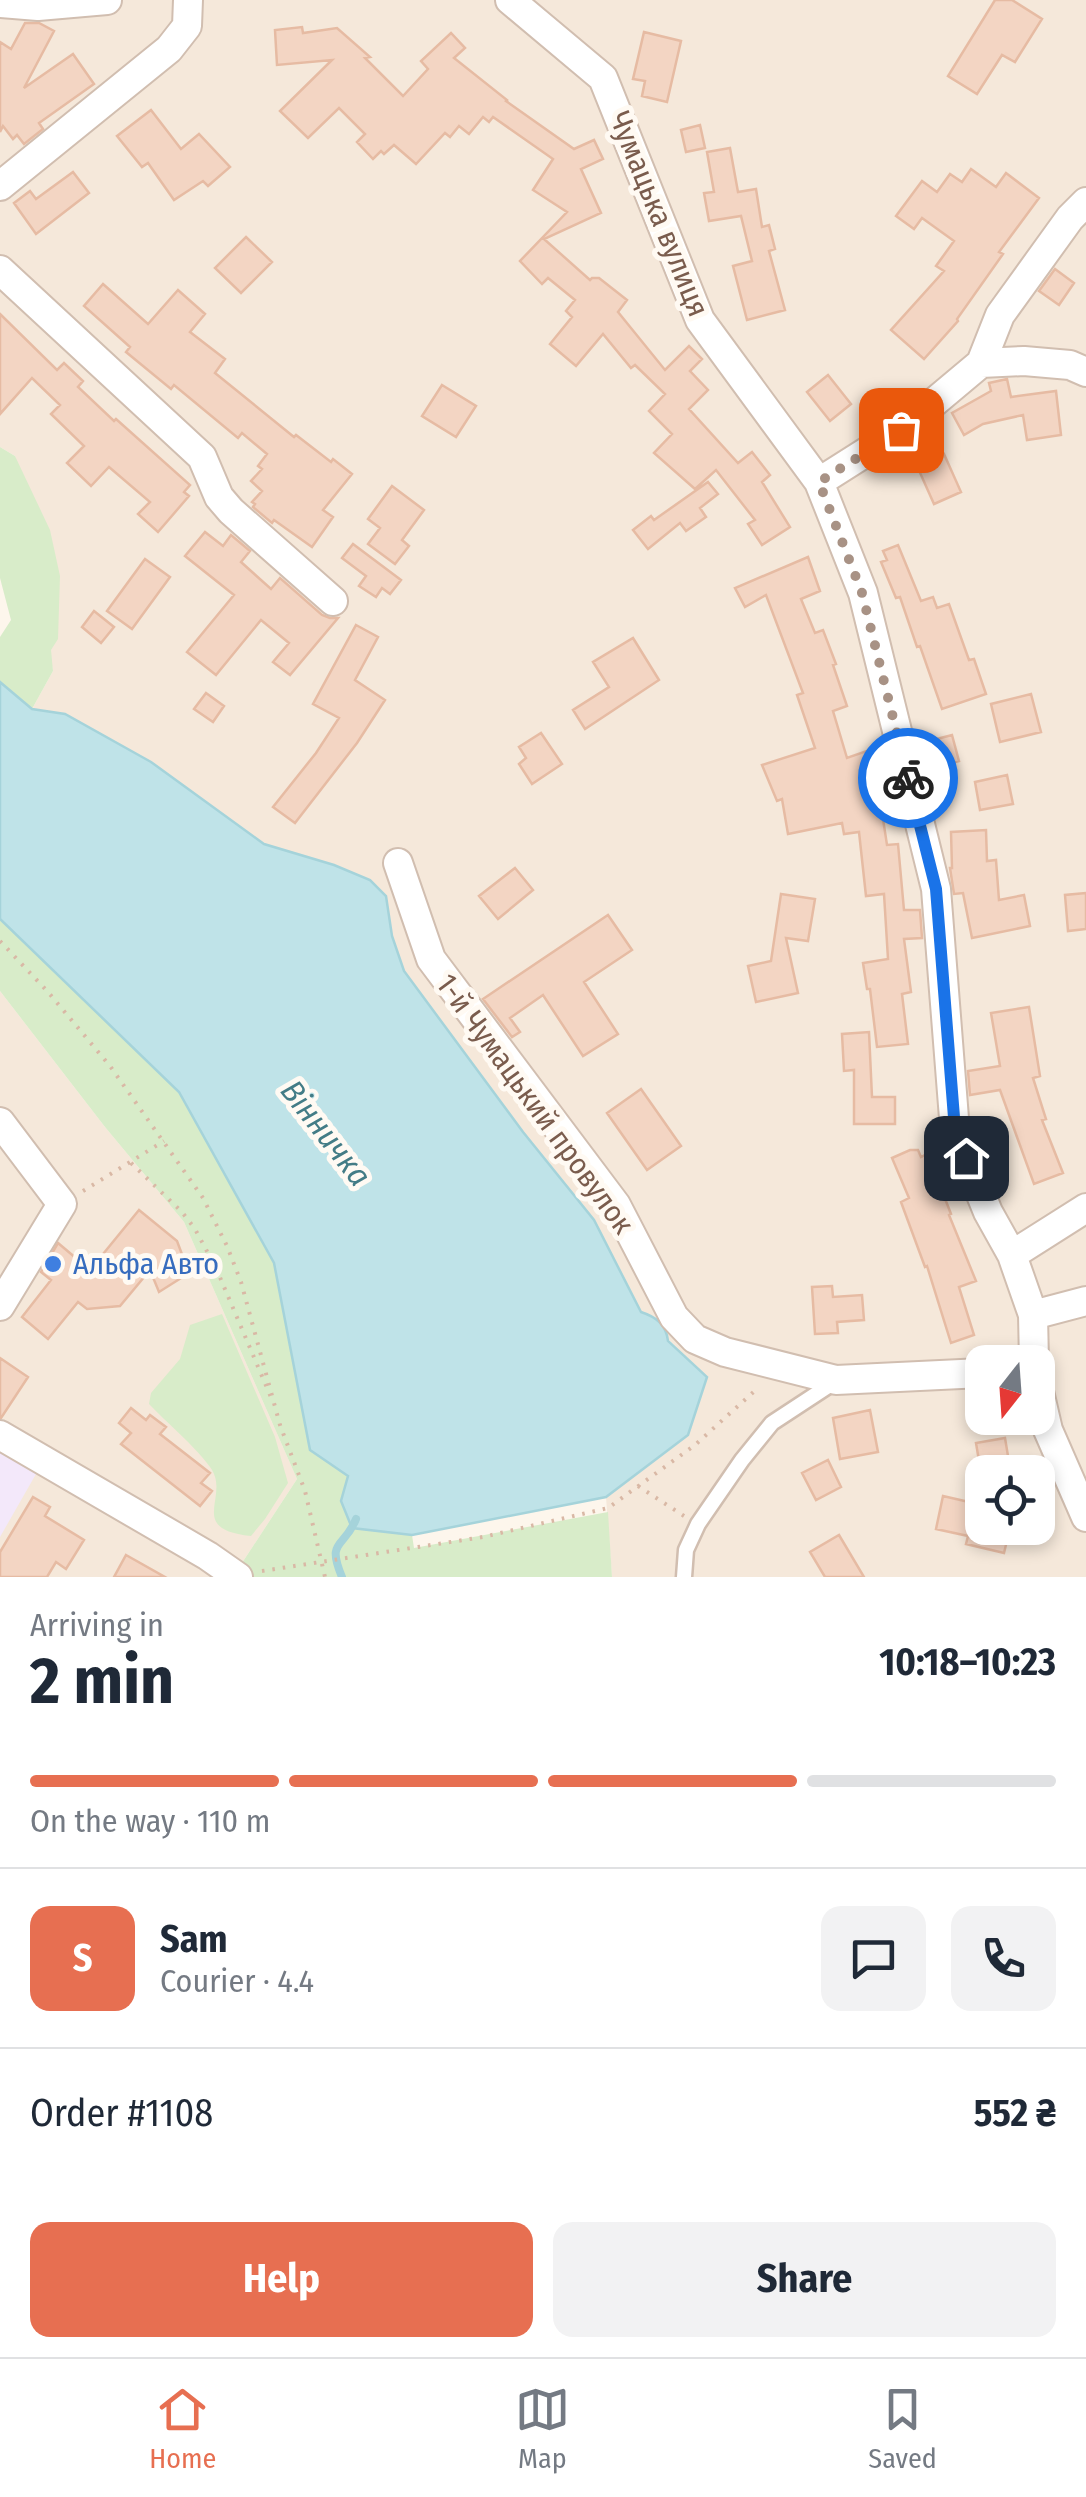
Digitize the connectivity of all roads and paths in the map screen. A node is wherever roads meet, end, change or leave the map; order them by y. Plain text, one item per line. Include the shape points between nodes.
1 (108, 0) edge
2 (188, 0) edge
3 (510, 0) edge
4 (0, 3) edge
5 (0, 186) edge
6 (1086, 202) edge
7 (0, 270) edge
8 (981, 363) junction
9 (1086, 372) edge
10 (819, 482) junction
11 (333, 601) dead end
12 (398, 863) dead end
13 (0, 941) edge
14 (0, 1122) edge
15 (164, 1141) junction
16 (131, 1163) junction
17 (62, 1204) junction
18 (1086, 1208) edge
19 (1012, 1255) junction
20 (1086, 1301) edge
21 (0, 1306) edge
22 (1033, 1315) junction
23 (1034, 1345) edge
24 (783, 1366) junction
25 (965, 1374) edge
26 (836, 1380) junction
27 (276, 1411) junction
28 (0, 1435) edge
29 (1050, 1435) edge
30 (638, 1486) junction
31 (1086, 1517) edge
32 (698, 1524) junction
33 (323, 1563) junction
34 (238, 1576) edge
35 (325, 1577) edge
36 (684, 1577) edge

1 - 4 street
2 - 5 street via 187,26 168,49
3 - 10 street, Чумацька вулиця via 604,78 700,320
6 - 8 street via 1000,314
7 - 11 street via 202,457 231,511
8 - 9 street via 1039,362
8 - 10 street via 901,430
10 - 19 street, Чумацька вулиця via 862,593 936,889 955,1130
12 - 24 street, 1-й Чумацький провулок via 431,959 616,1205 674,1316 695,1339
13 - 15 path via 110,1066
14 - 17 street
15 - 16 path
15 - 27 path via 227,1246
16 - 17 path
16 - 27 path via 192,1224
17 - 21 street
18 - 19 street
19 - 22 street, Чумацька вулиця
20 - 22 street
22 - 23 street, Чумацька вулиця
24 - 26 street, 1-й Чумацький провулок
24 - 30 path via 696,1445
25 - 26 street, 1-й Чумацький провулок
26 - 32 lane via 772,1424
27 - 33 path
28 - 34 street
29 - 31 street
30 - 32 path
30 - 33 path via 608,1508
32 - 36 lane
33 - 34 path
33 - 35 path

